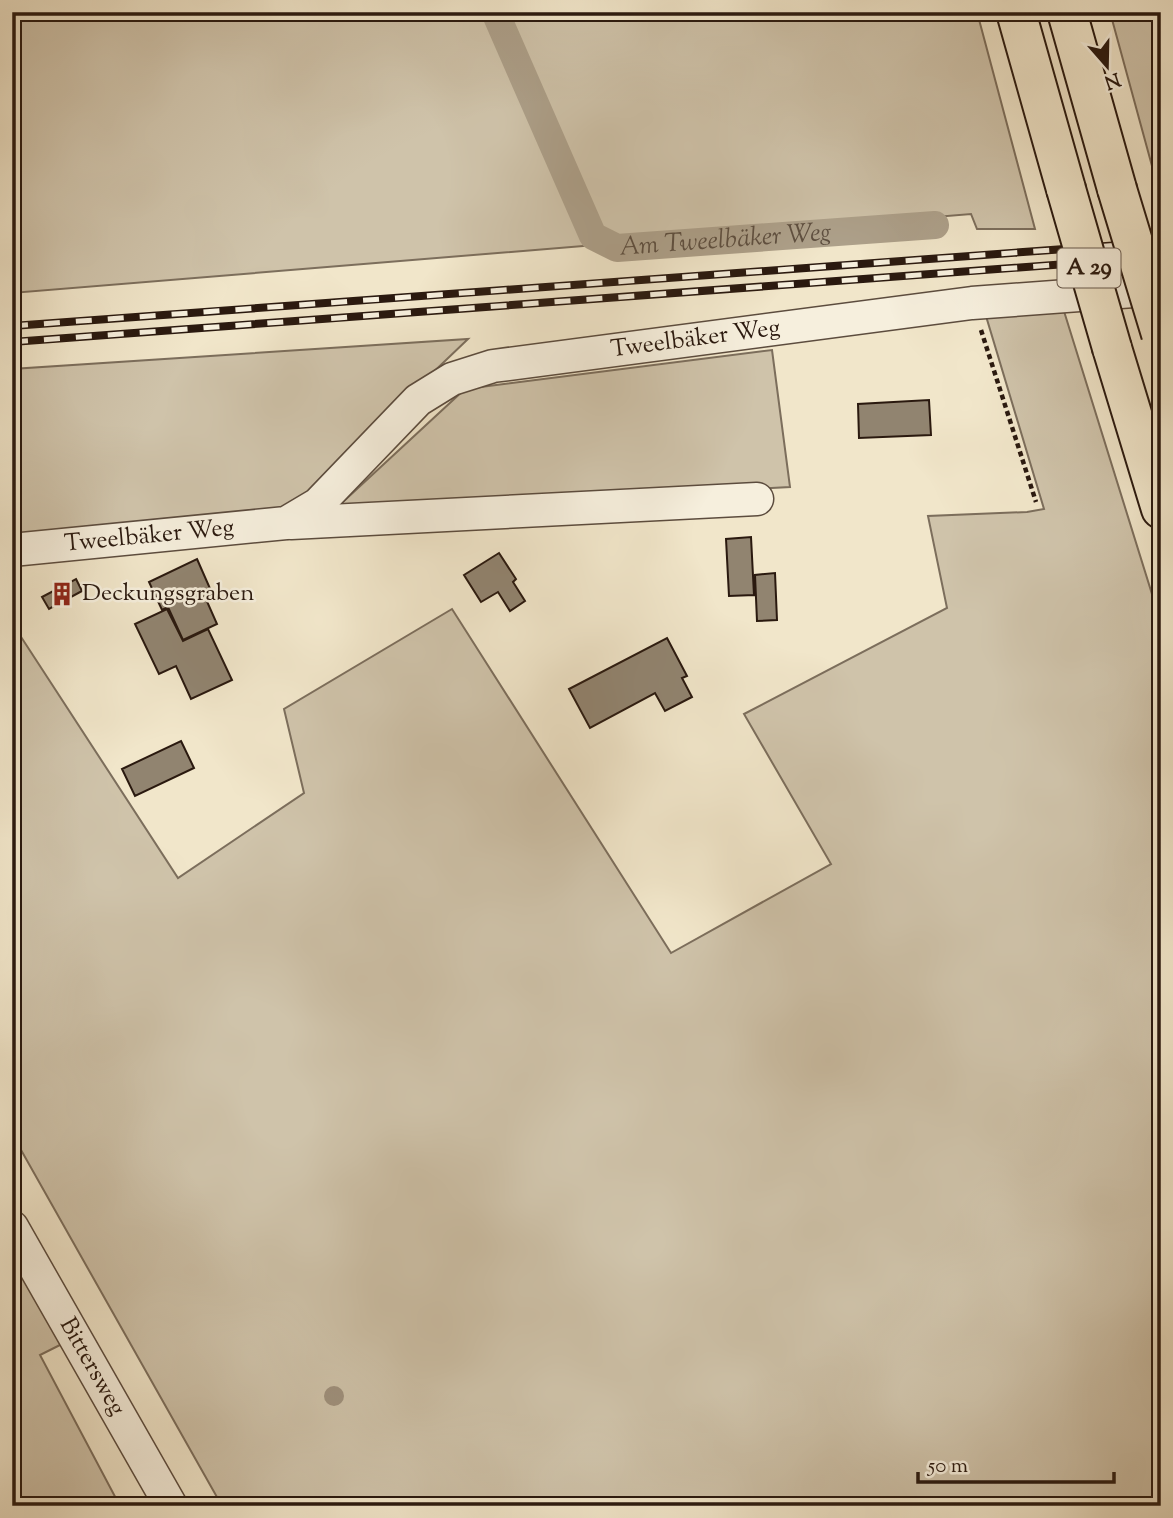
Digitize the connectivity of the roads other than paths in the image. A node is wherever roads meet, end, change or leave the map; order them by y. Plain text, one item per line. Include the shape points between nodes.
1 (1016, 12) edge
2 (1067, 12) edge
3 (1161, 289) edge
4 (1161, 334) edge
5 (757, 499) dead end
6 (1161, 509) edge
7 (286, 523) junction
8 (12, 550) edge
9 (12, 1227) edge
10 (171, 1506) edge

1 - 6 highway, A 29, bridge
2 - 4 highway, A 29, bridge
3 - 7 street, Tweelbäker Weg via 972,303 493,366 452,379 418,400 318,505
5 - 7 street, Tweelbäker Weg
7 - 8 street, Tweelbäker Weg
9 - 10 street, Bittersweg

